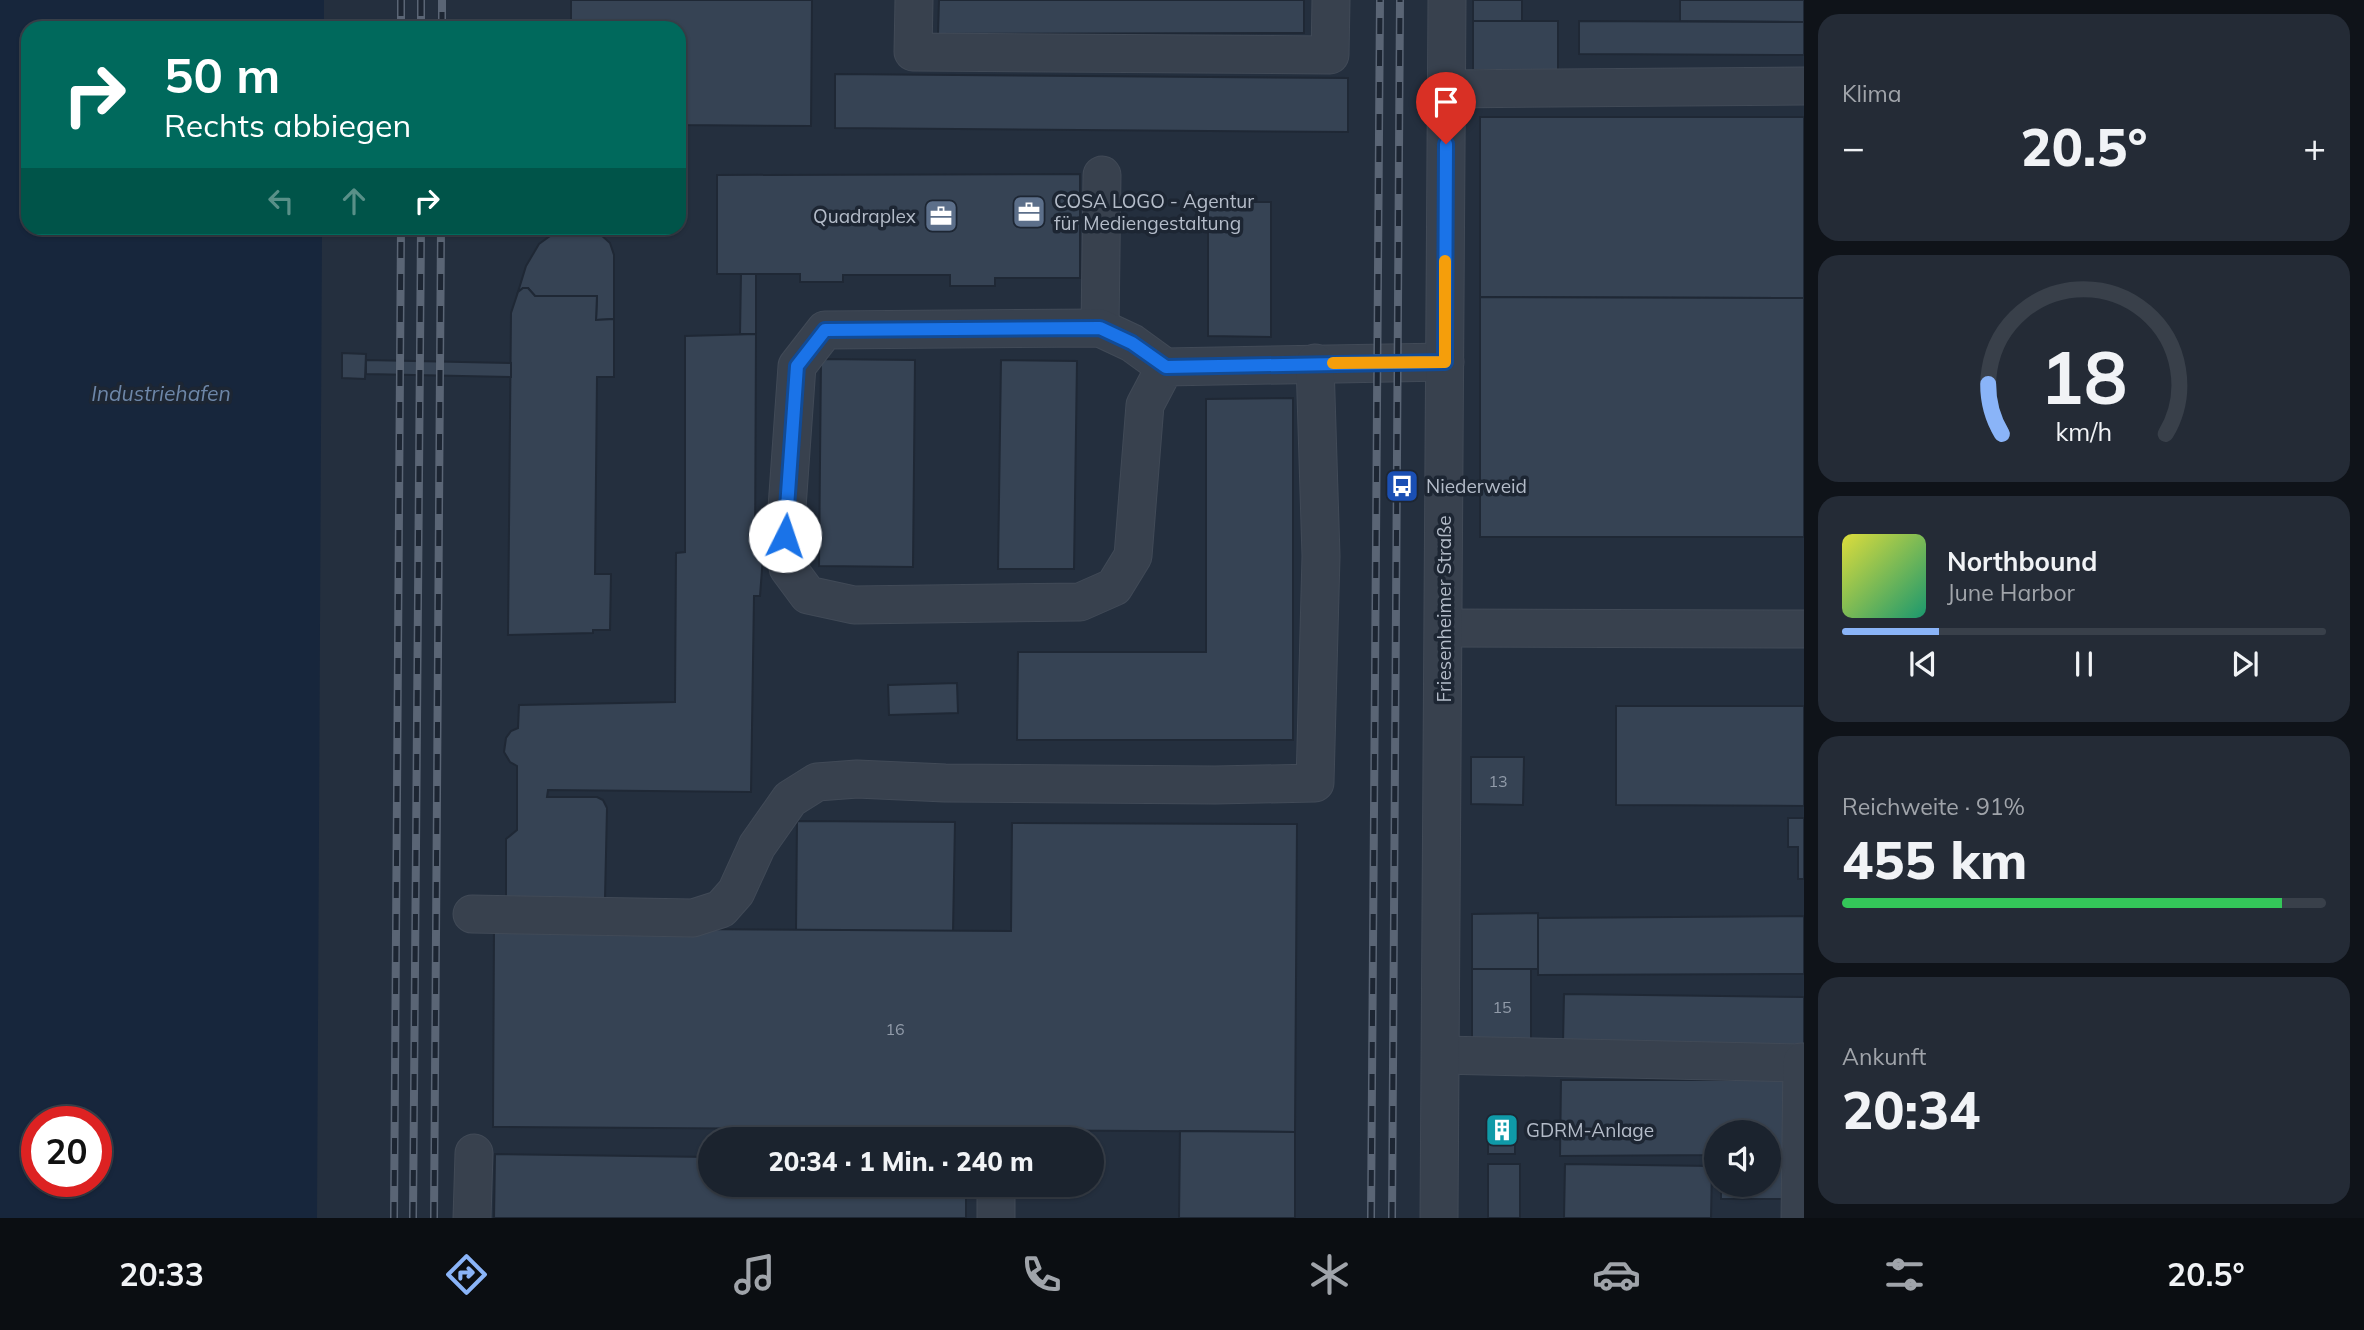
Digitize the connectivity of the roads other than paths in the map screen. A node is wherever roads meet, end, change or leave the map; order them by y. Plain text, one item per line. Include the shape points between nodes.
1 (914, 0) edge
2 (1331, 0) edge
3 (1447, 0) edge
4 (1804, 86) edge
5 (1446, 89) junction
6 (1102, 175) dead end
7 (1100, 328) junction
8 (1445, 362) junction
9 (1315, 363) junction
10 (1166, 367) junction
11 (1444, 628) junction
12 (1804, 629) edge
13 (472, 914) dead end
14 (1441, 1055) junction
15 (1803, 1063) edge
16 (474, 1153) dead end
17 (996, 1197) edge
18 (472, 1218) edge
19 (996, 1218) edge
20 (1439, 1218) edge
21 (1800, 1218) edge

1 - 2 street via 914,52 1330,55
3 - 5 street, Friesenheimer Straße
4 - 5 street
5 - 8 street, Friesenheimer Straße
6 - 7 street
7 - 10 street
7 - 10 street via 825,330 797,366 785,536 788,568 808,595 854,606 1080,602 1114,587 1133,556 1145,405
8 - 9 street
8 - 11 street, Friesenheimer Straße
9 - 10 street
9 - 13 street via 1321,556 1315,783 817,782 790,799 757,846 736,892 721,909 693,918
11 - 12 street
11 - 14 street, Friesenheimer Straße via 1458,867
14 - 15 street
14 - 20 street, Friesenheimer Straße
15 - 21 street
16 - 18 street
17 - 19 street

